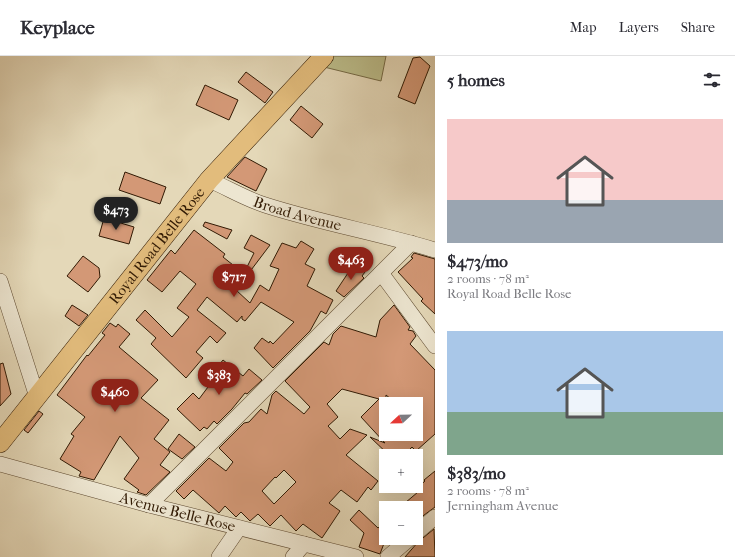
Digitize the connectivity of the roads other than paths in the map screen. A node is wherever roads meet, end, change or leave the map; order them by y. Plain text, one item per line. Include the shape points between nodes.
1 (324, 56) edge
2 (209, 180) junction
3 (411, 243) junction
4 (435, 250) edge
5 (381, 273) junction
6 (0, 281) edge
7 (435, 346) edge
8 (36, 397) junction
9 (0, 443) edge
10 (0, 464) edge
11 (149, 505) junction
12 (435, 517) edge
13 (423, 527) edge
14 (239, 528) junction
15 (304, 544) junction
16 (402, 545) edge
17 (219, 557) edge
18 (293, 557) edge
19 (356, 557) edge
20 (388, 557) edge

1 - 2 main road, Royal Road Belle Rose
2 - 3 street, Broad Avenue via 270,207
2 - 8 main road, Royal Road Belle Rose
3 - 4 street, Broad Avenue
3 - 5 street
5 - 7 street
5 - 11 street
6 - 8 street
8 - 9 main road, Royal Road Belle Rose
10 - 11 street, Avenue Belle Rose
11 - 14 street, Avenue Belle Rose
12 - 13 street
14 - 15 street, Avenue Belle Rose
14 - 17 street
15 - 18 street
15 - 19 street, Avenue Belle Rose
16 - 20 street

